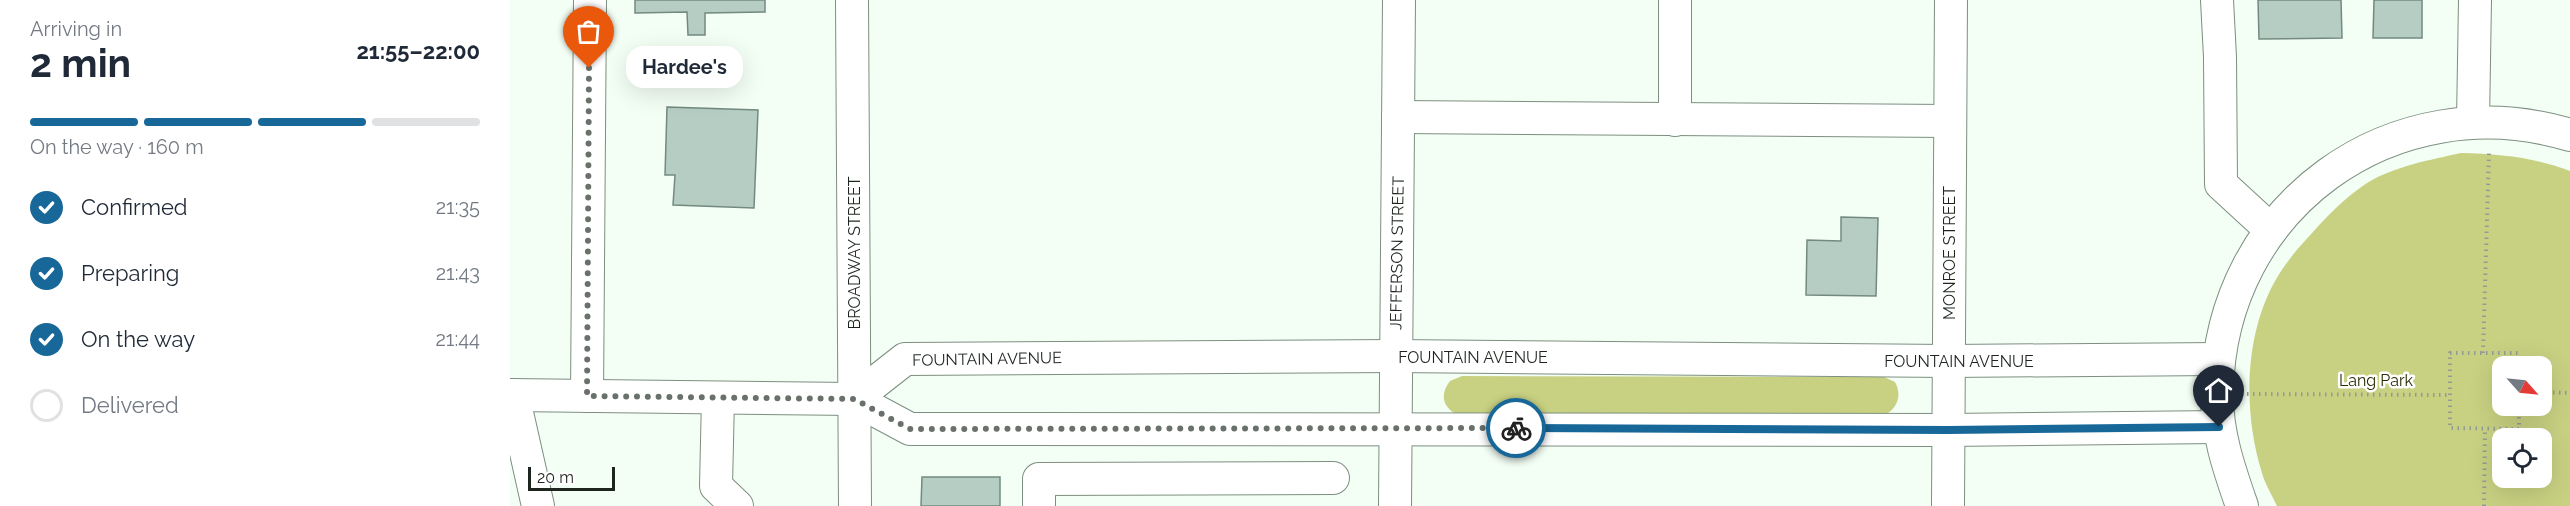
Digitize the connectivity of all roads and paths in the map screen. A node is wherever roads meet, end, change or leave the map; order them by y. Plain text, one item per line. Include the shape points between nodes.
1 (590, 0) edge
2 (852, 0) edge
3 (1399, 0) edge
4 (1675, 0) edge
5 (1951, 0) edge
6 (2217, 0) edge
7 (2475, 0) edge
8 (1398, 117) junction
9 (1674, 120) junction
10 (2482, 121) junction
11 (1950, 122) junction
12 (2570, 135) edge
13 (2271, 230) junction
14 (2483, 353) junction
15 (1395, 356) junction
16 (2519, 356) edge
17 (2219, 359) junction
18 (1949, 361) junction
19 (2552, 392) edge
20 (2217, 393) junction
21 (2570, 393) edge
22 (512, 395) edge
23 (2450, 395) junction
24 (587, 396) junction
25 (718, 398) junction
26 (854, 399) junction
27 (2519, 416) edge
28 (2219, 427) junction
29 (1395, 428) junction
30 (1040, 429) junction
31 (1116, 429) junction
32 (1202, 429) junction
33 (1307, 429) junction
34 (2485, 429) junction
35 (1948, 430) junction
36 (1115, 478) junction
37 (1202, 479) junction
38 (1039, 492) edge
39 (1247, 493) edge
40 (538, 506) edge
41 (737, 506) edge
42 (855, 506) edge
43 (1395, 506) edge
44 (1948, 506) edge
45 (2242, 506) edge
46 (2484, 506) edge

1 - 24 street
2 - 26 street, BROADWAY STREET
3 - 8 street, JEFFERSON STREET
4 - 9 street
5 - 11 street, MONROE STREET
6 - 13 street via 2221,184
7 - 10 street
8 - 9 street
8 - 15 street, JEFFERSON STREET
9 - 11 street
10 - 12 street via 2546,128
10 - 13 street via 2399,135 2365,150 2303,194
10 - 14 path
11 - 18 street, MONROE STREET
13 - 17 street via 2238,286
14 - 16 path
14 - 23 path via 2450,352
15 - 18 street, FOUNTAIN AVENUE
15 - 26 street, FOUNTAIN AVENUE via 905,359
15 - 29 street, JEFFERSON STREET
17 - 18 street, FOUNTAIN AVENUE
17 - 20 street
18 - 35 street, MONROE STREET
19 - 21 path
20 - 23 path
20 - 28 street
22 - 24 street
22 - 40 street
23 - 34 path via 2450,428
24 - 25 street
25 - 26 street
25 - 41 street via 716,486
26 - 30 street via 910,429
26 - 42 street, BROADWAY STREET
27 - 34 path via 2519,429
28 - 35 street
28 - 45 street via 2228,469
29 - 33 street
29 - 35 street
29 - 43 street, JEFFERSON STREET
30 - 31 street
30 - 38 street
31 - 32 street
31 - 36 street
32 - 33 street
32 - 37 street
33 - 39 street via 1320,478
34 - 46 path
35 - 44 street, MONROE STREET
36 - 37 street
36 - 38 street
37 - 39 street

